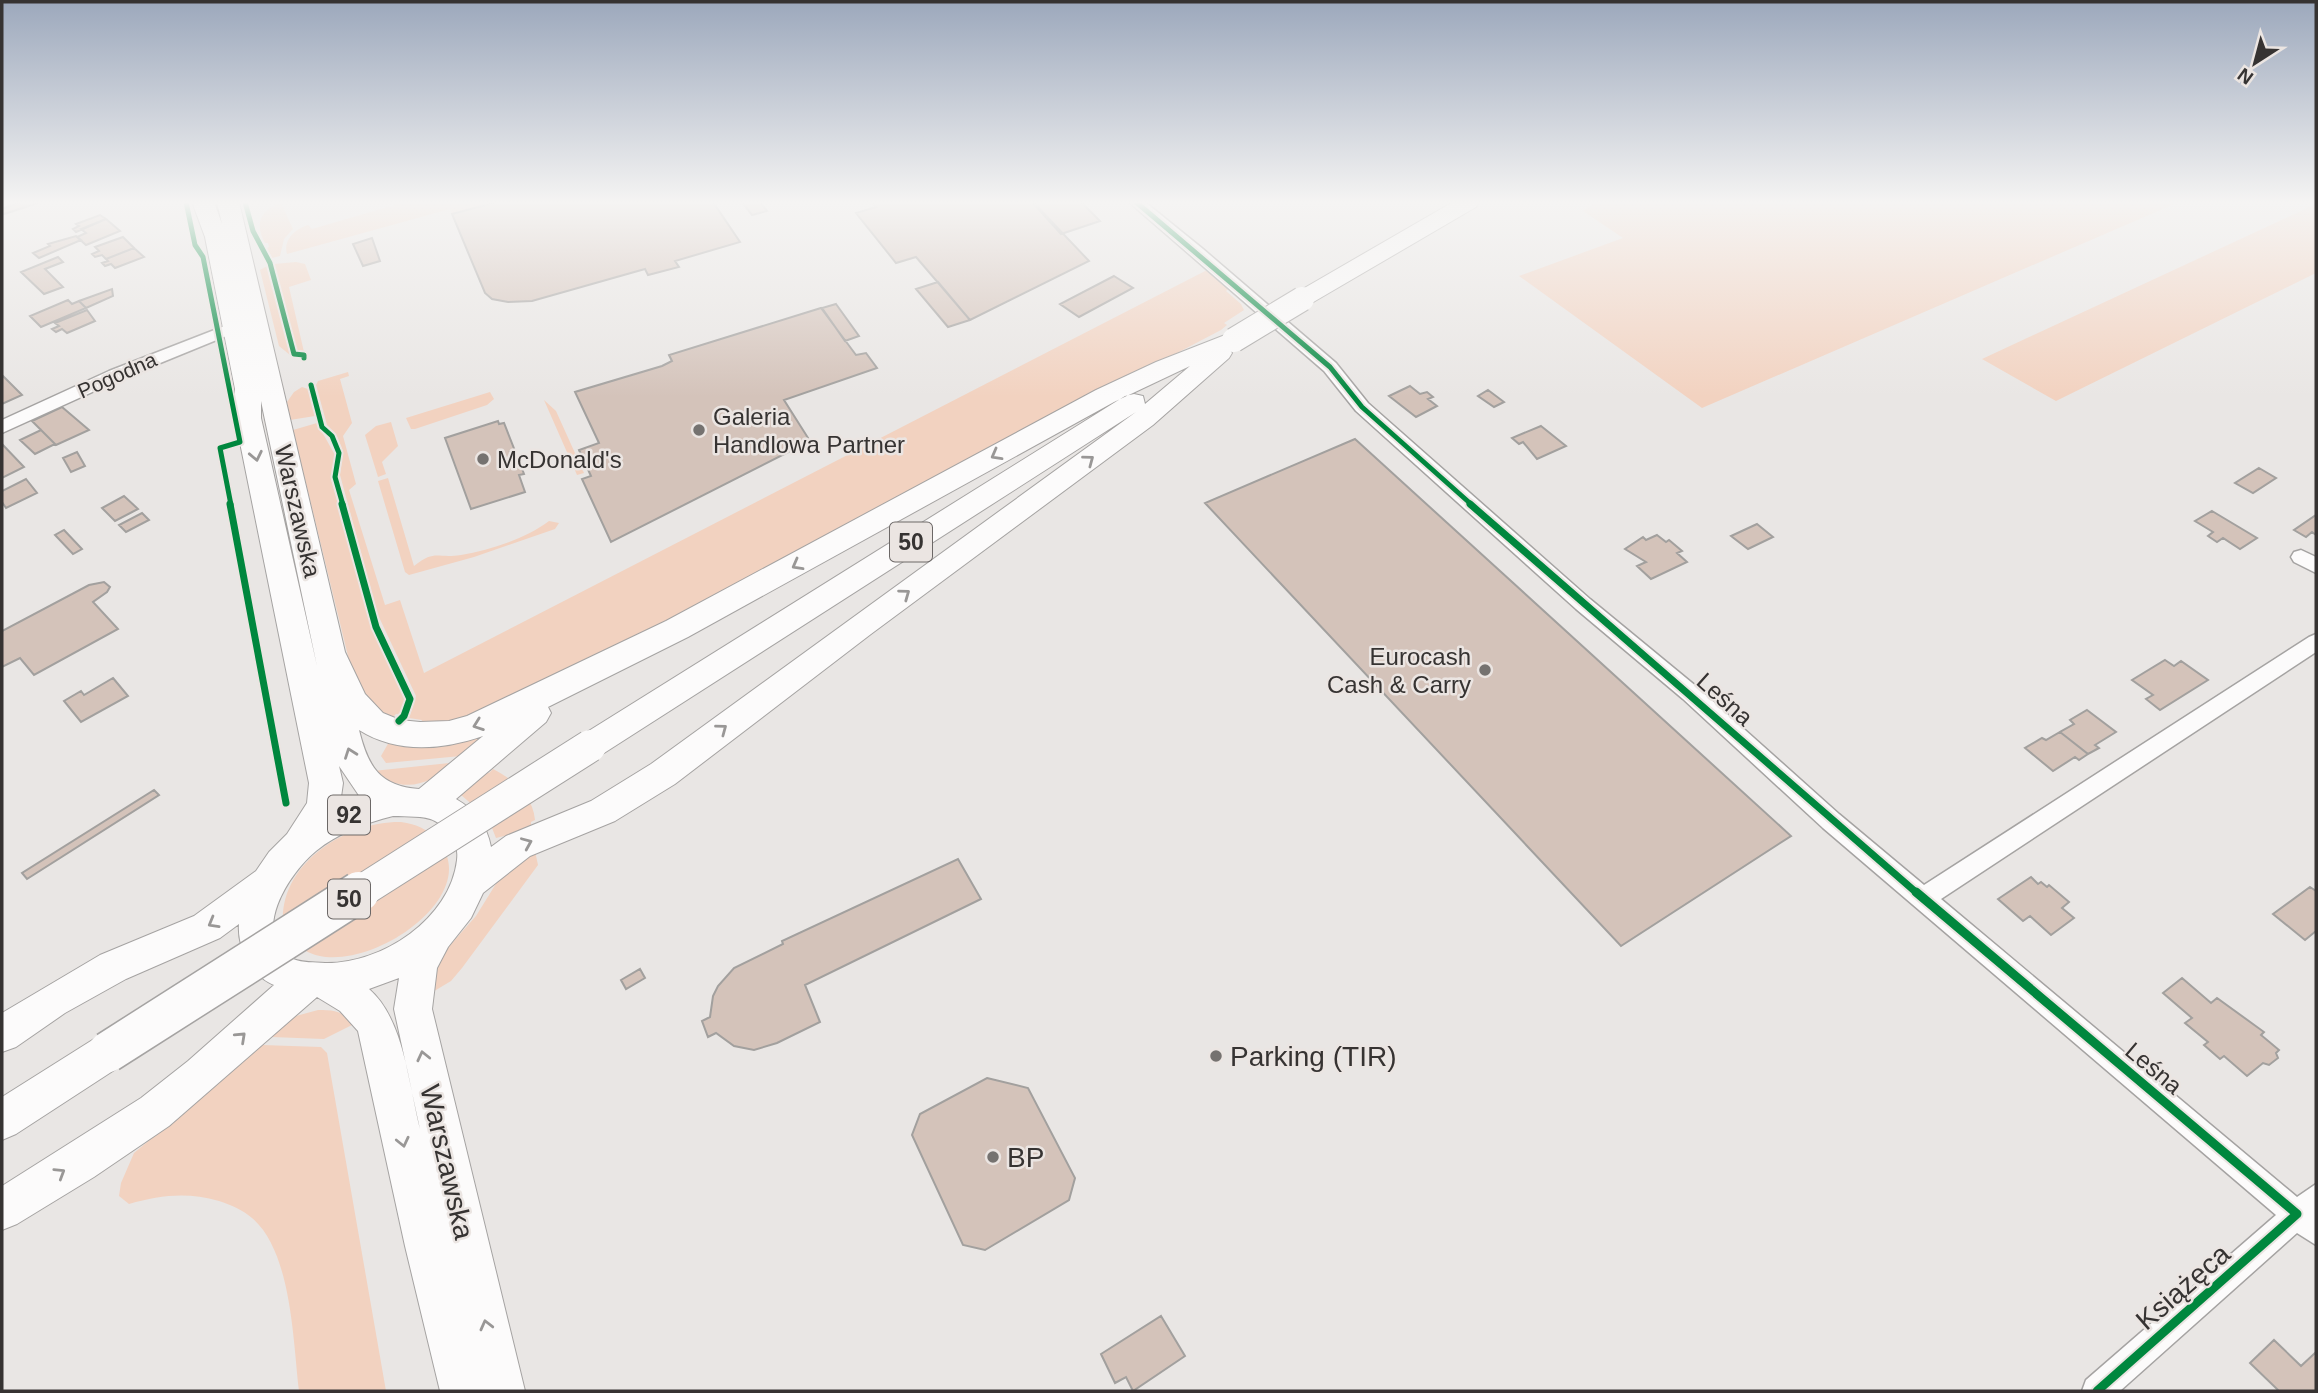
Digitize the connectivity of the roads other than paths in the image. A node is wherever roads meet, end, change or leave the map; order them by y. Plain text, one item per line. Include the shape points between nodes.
1 (222, 267) edge
2 (242, 267) edge
3 (1215, 267) edge
4 (1357, 267) edge
5 (235, 327) junction
6 (1234, 340) junction
7 (2, 427) edge
8 (2316, 642) edge
9 (333, 659) junction
10 (607, 666) junction
11 (409, 803) junction
12 (300, 843) junction
13 (267, 882) junction
14 (471, 882) junction
15 (1923, 898) junction
16 (435, 935) junction
17 (317, 980) junction
18 (2, 1034) edge
19 (2, 1120) edge
20 (2, 1209) edge
21 (2310, 1214) edge
22 (463, 1391) edge
23 (502, 1391) edge
24 (2097, 1391) edge

1 - 5 main road, Warszawska / 92
2 - 9 main road, Warszawska / 92
3 - 15 street, Leśna via 1330,367 1362,407
4 - 6 main road, 50, bridge
5 - 7 street, Pogodna
5 -> 12 main road, Warszawska / 92 via 248,389 248,418 326,792 314,824
6 -> 10 main road via 1105,396
14 -> 6 main road via 518,846 603,811 663,774 1133,427
6 - 19 main road, 50, bridge
8 - 15 street
10 -> 9 main road via 476,727 421,735 391,731 358,711
11 -> 9 main road, Warszawska / 92 via 374,791 361,777 336,702
10 - 11 main road via 528,718 458,780
11 - 12 main road, 92 via 361,809
11 - 14 main road, 92 via 447,811 463,824 473,842
12 - 13 main road, 92
13 - 17 main road, 92 via 255,920 261,950 283,972
13 -> 18 main road via 207,927 113,967
14 - 16 main road, 92 via 451,918
15 - 21 street, Leśna
16 - 17 main road, 92 via 382,969 352,978
23 -> 16 main road, Warszawska / 92 via 413,1009 419,967
20 -> 17 main road via 136,1126 202,1074 263,1016
17 -> 22 main road, Warszawska / 92 via 354,998 376,1025
21 - 24 street, Książęca

